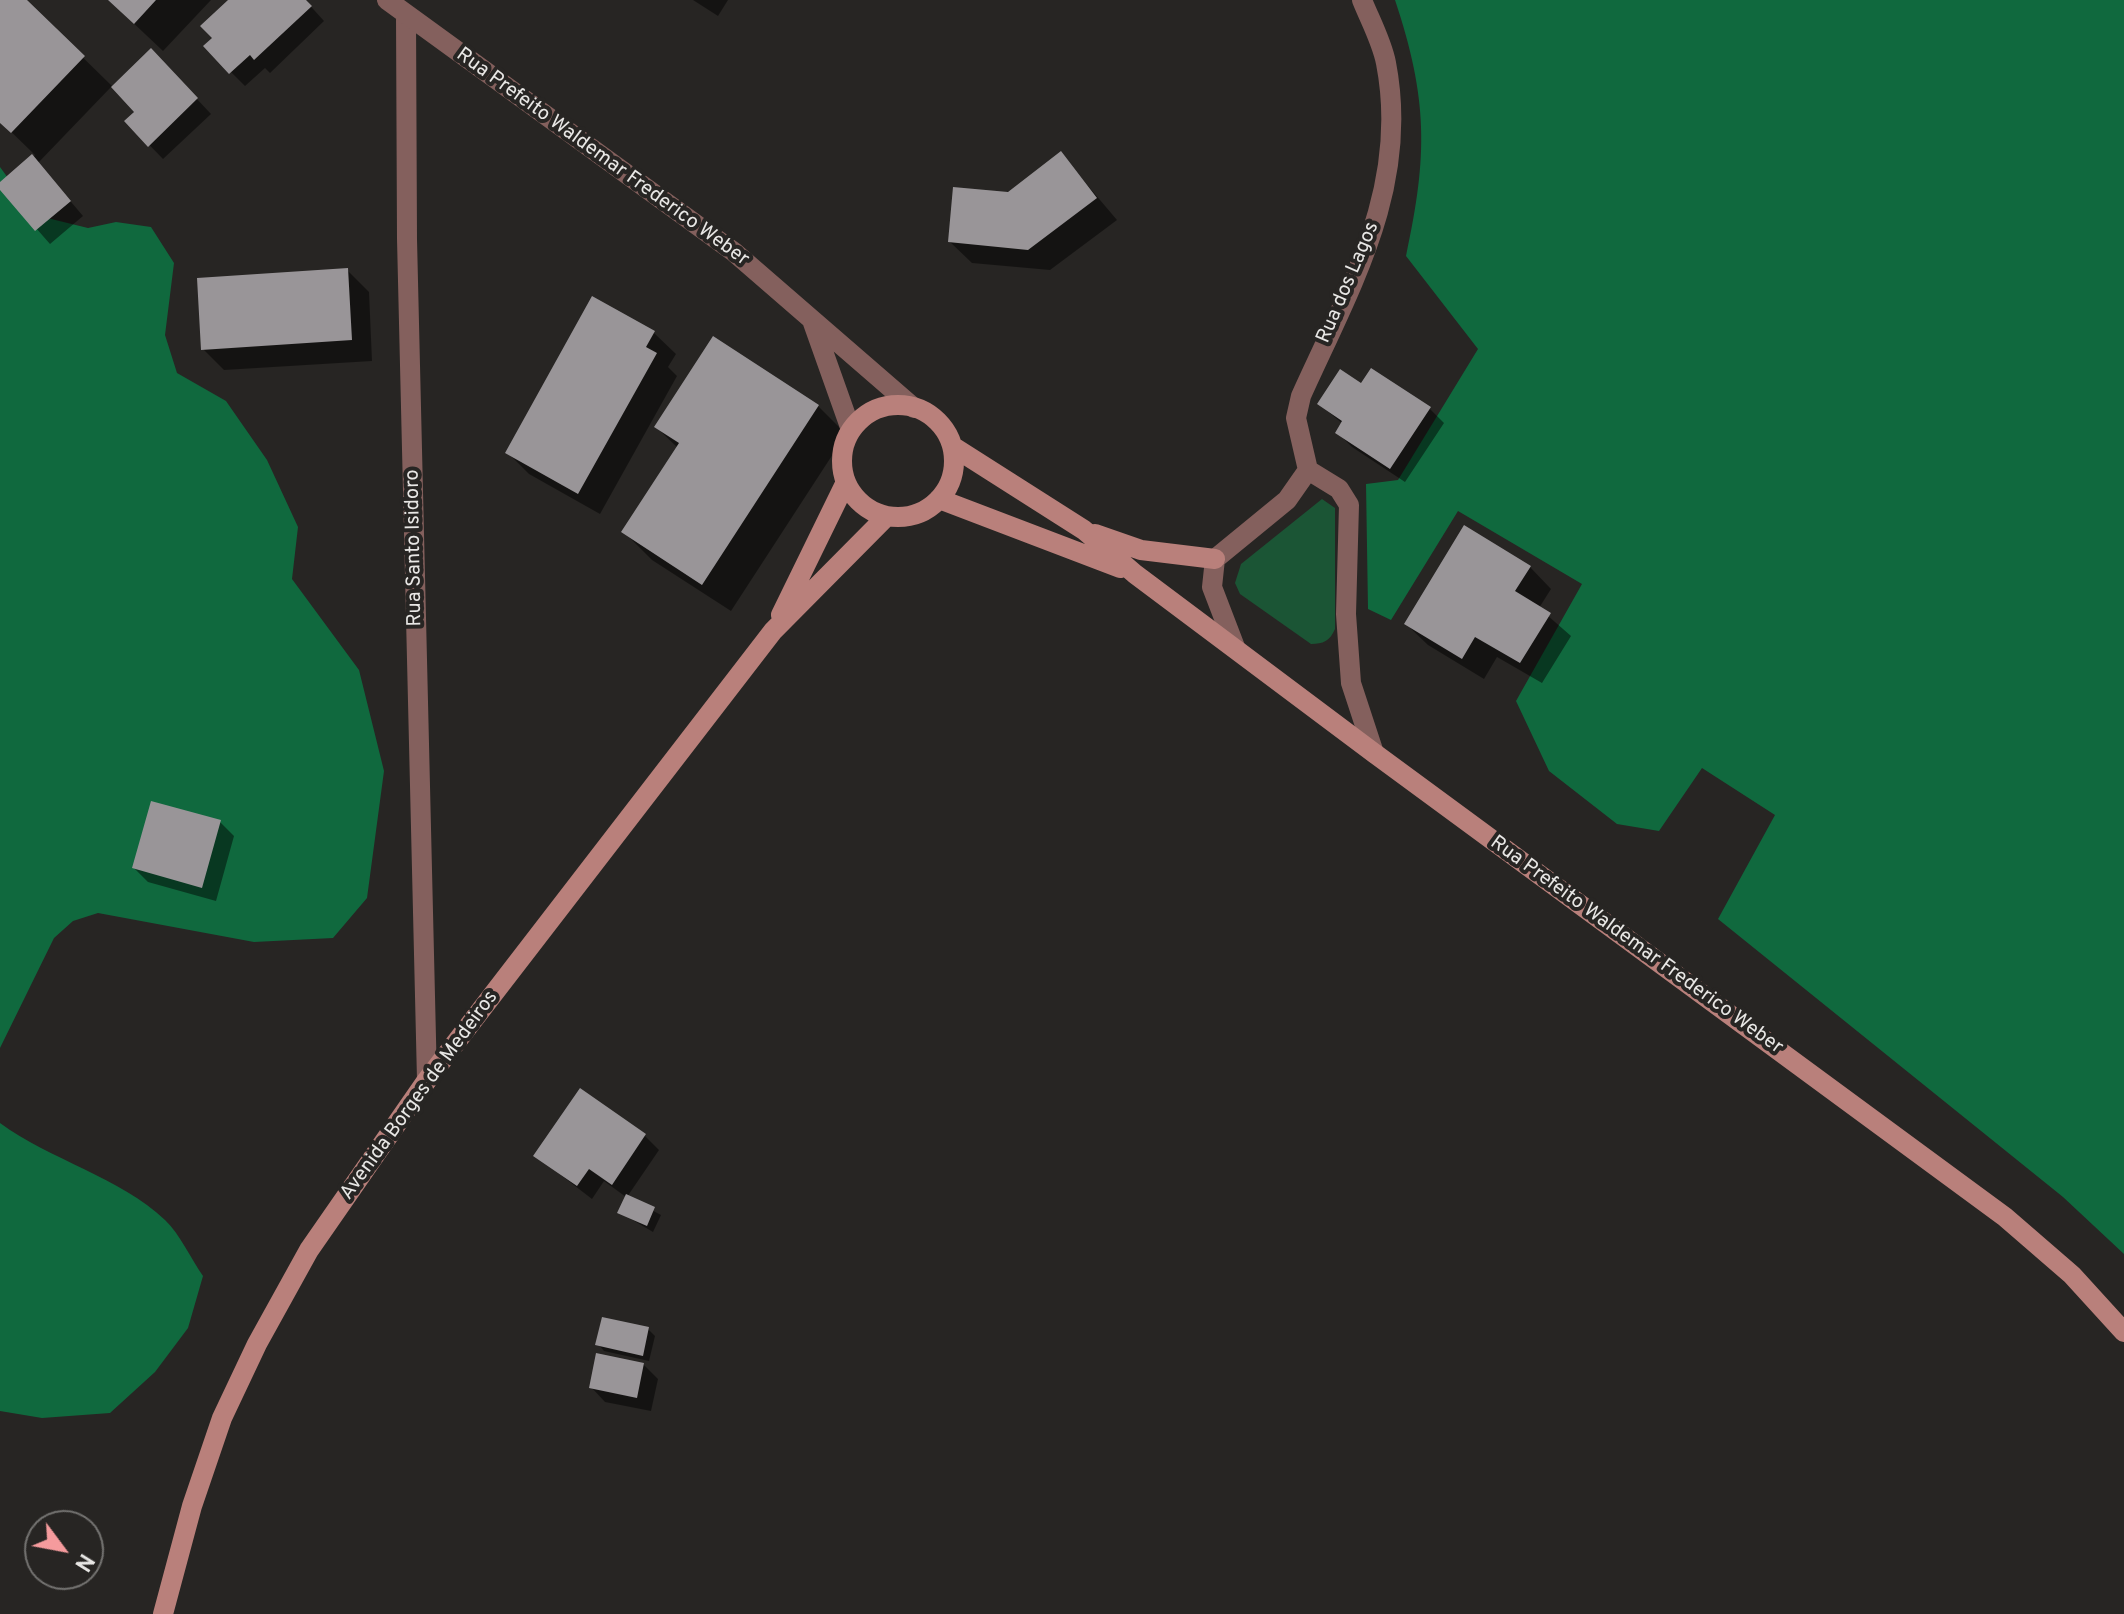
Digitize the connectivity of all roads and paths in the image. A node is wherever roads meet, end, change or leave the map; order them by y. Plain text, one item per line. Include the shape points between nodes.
1 (387, 0) edge
2 (1362, 0) edge
3 (406, 15) junction
4 (813, 323) junction
5 (914, 408) junction
6 (851, 430) junction
7 (952, 446) junction
8 (1308, 470) junction
9 (846, 482) junction
10 (939, 499) junction
11 (887, 516) junction
12 (1084, 530) junction
13 (1215, 559) junction
14 (1135, 574) junction
15 (773, 631) junction
16 (1235, 647) junction
17 (1374, 753) junction
18 (427, 1080) junction
19 (2124, 1332) edge
20 (163, 1614) edge

1 - 3 street, Rua Prefeito Waldemar Frederico Weber
2 - 8 street, Rua dos Lagos via 1385,61 1393,120 1389,177 1368,248 1301,396 1298,430
3 - 4 street, Rua Prefeito Waldemar Frederico Weber via 734,252
3 - 18 street, Rua Santo Isidoro
4 - 5 street, Rua Prefeito Waldemar Frederico Weber
4 - 6 street, Rua Prefeito Waldemar Frederico Weber
5 - 6 main road via 879,408
5 - 7 main road via 937,422
6 - 9 main road via 842,465
7 - 10 main road via 954,465
7 - 12 main road, Rua Prefeito Waldemar Frederico Weber
8 - 13 street via 1287,500
8 - 17 street via 1339,489 1349,505 1346,614 1351,683
9 - 11 main road via 869,509
9 - 15 main road, Avenida Borges de Medeiros
10 - 11 main road via 924,511
10 - 14 main road, Rua Prefeito Waldemar Frederico Weber
11 - 15 main road, Avenida Borges de Medeiros
12 - 13 main road via 1141,550
12 - 14 main road, Rua Prefeito Waldemar Frederico Weber
13 - 16 street via 1212,587
14 - 16 main road, Rua Prefeito Waldemar Frederico Weber
15 - 18 main road, Avenida Borges de Medeiros
16 - 17 main road, Rua Prefeito Waldemar Frederico Weber
17 - 19 main road, Rua Prefeito Waldemar Frederico Weber via 2005,1217 2072,1275
18 - 20 main road, Avenida Borges de Medeiros via 309,1250 257,1344 222,1418

